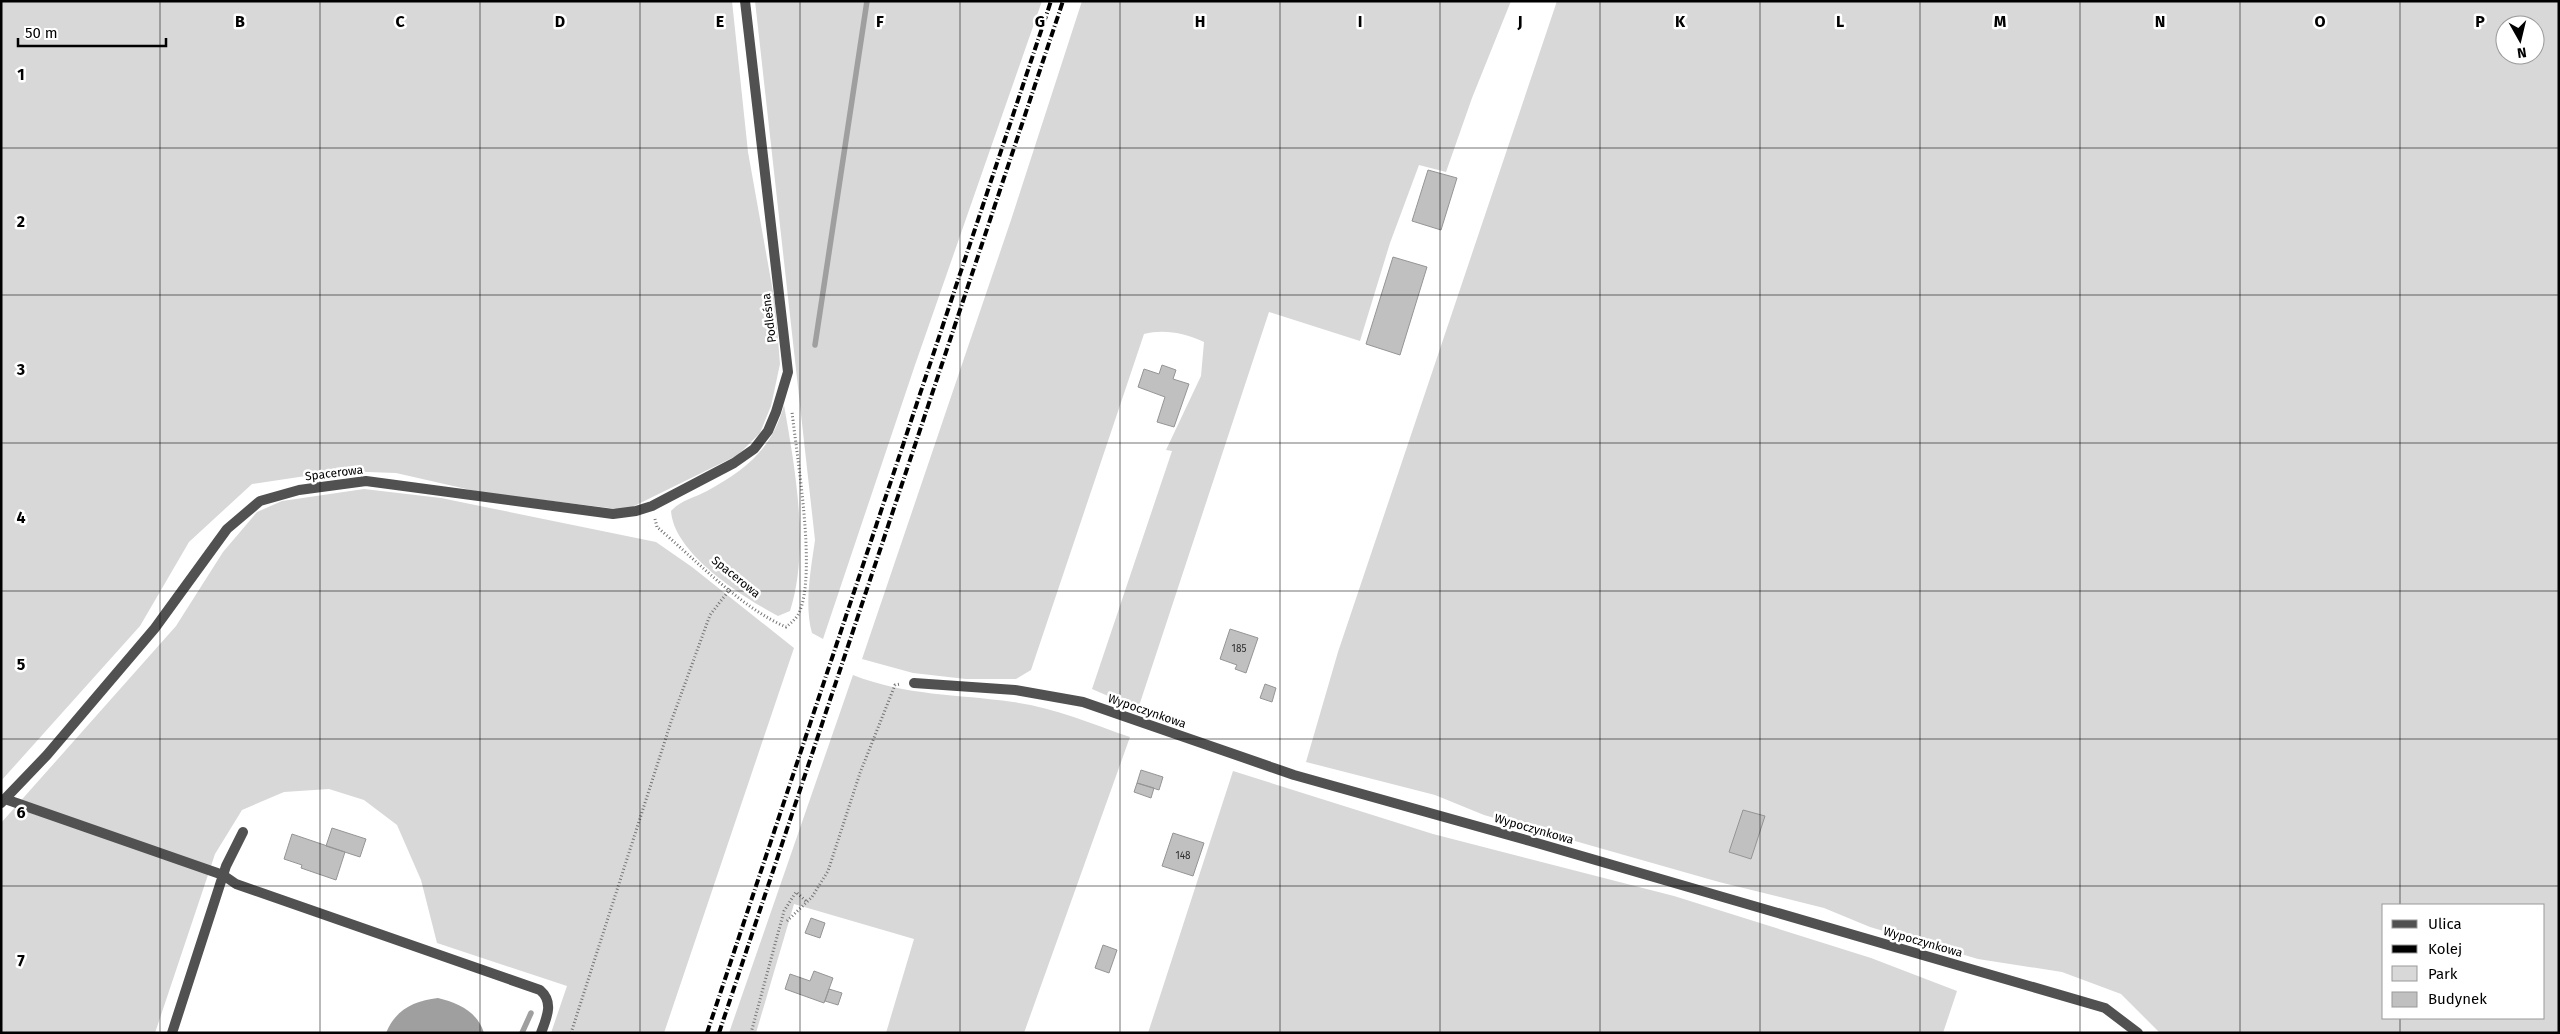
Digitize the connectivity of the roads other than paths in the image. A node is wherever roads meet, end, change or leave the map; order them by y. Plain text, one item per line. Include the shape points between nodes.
1 (745, 1) edge
2 (652, 506) joint
3 (914, 683) road end
4 (3, 801) edge
5 (243, 832) dead end
6 (223, 875) junction
7 (172, 1033) edge
8 (542, 1033) edge
9 (2138, 1033) edge

1 - 2 street, Podleśna via 788,372 768,431 754,449 734,464
2 - 4 street, Spacerowa via 613,514 366,481 298,490 260,501 227,529 155,628 47,755
3 - 9 street, Wypoczynkowa via 1015,690 1083,702 1294,775 2105,1008
4 - 6 street
5 - 6 street
6 - 7 street
6 - 8 street via 236,884 540,990 549,1004

